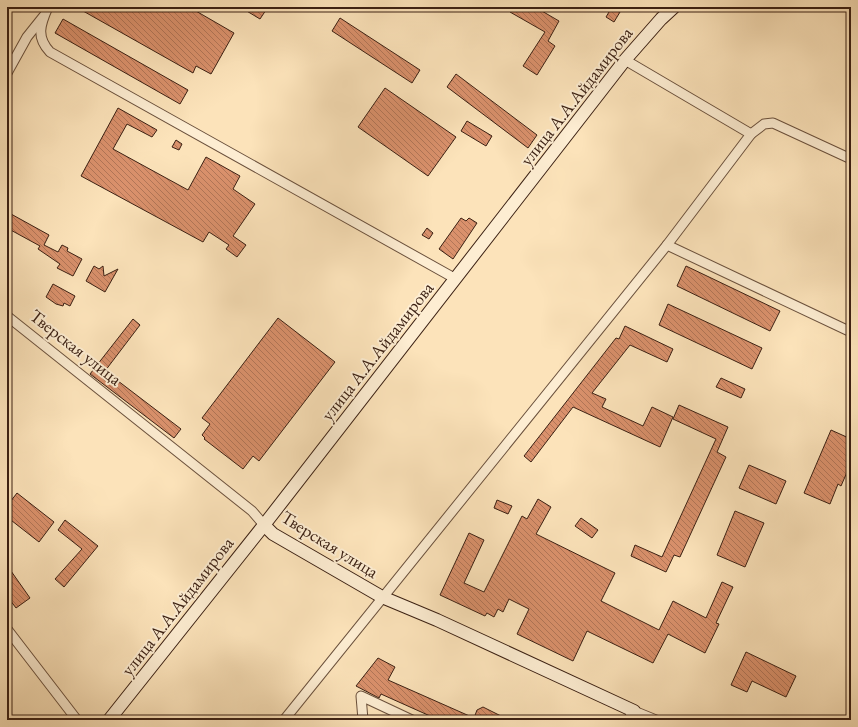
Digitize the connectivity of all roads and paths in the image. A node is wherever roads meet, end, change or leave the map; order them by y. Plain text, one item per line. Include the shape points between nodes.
1 (48, 7) edge
2 (674, 7) edge
3 (43, 17) junction
4 (625, 60) junction
5 (7, 73) edge
6 (751, 134) junction
7 (851, 159) edge
8 (667, 245) junction
9 (456, 279) junction
10 (7, 316) edge
11 (851, 332) edge
12 (264, 524) junction
13 (382, 597) junction
14 (7, 629) edge
15 (632, 715) edge
16 (77, 720) edge
17 (109, 720) edge
18 (284, 720) edge
19 (363, 720) edge
20 (412, 720) edge
21 (656, 720) edge

1 - 3 street
2 - 4 main road, улица А.А.Айдамирова
3 - 5 street via 27,37
3 - 9 street via 40,34 43,44 50,52
4 - 6 street
4 - 9 main road, улица А.А.Айдамирова
6 - 7 street via 764,124 773,123
6 - 8 street
8 - 11 street
8 - 13 street
9 - 12 main road, улица А.А.Айдамирова
10 - 12 street, Тверская улица via 252,511
12 - 13 main road, Тверская улица via 273,534
12 - 17 main road, улица А.А.Айдамирова
13 - 15 main road, Тверская улица via 437,620
13 - 18 street
14 - 16 street
15 - 21 street, Тверская улица
19 - 20 street via 361,696

